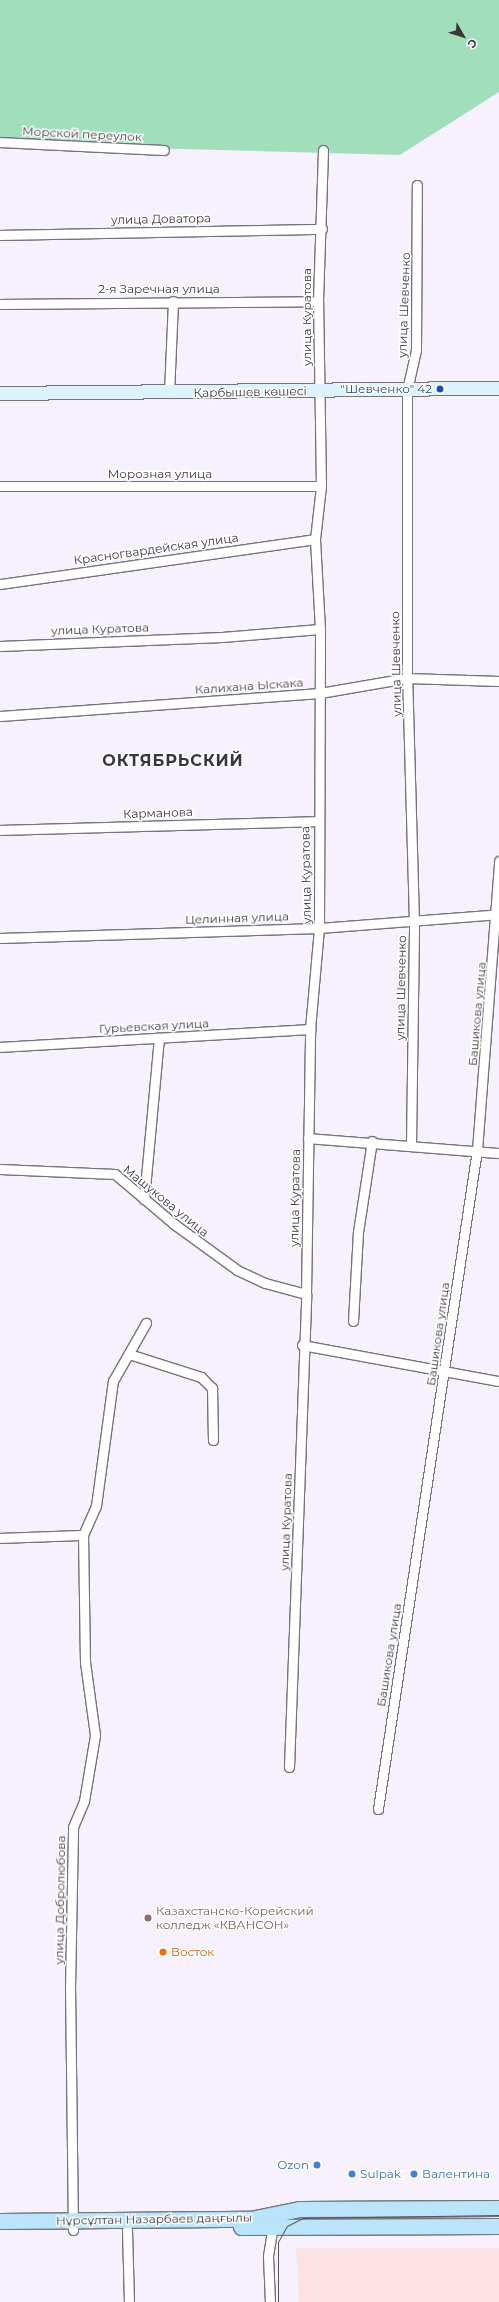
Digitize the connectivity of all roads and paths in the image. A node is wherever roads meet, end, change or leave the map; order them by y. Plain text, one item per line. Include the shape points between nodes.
1 (0, 142) edge
2 (164, 150) dead end
3 (323, 150) dead end
4 (417, 185) dead end
5 (322, 229) junction
6 (0, 235) edge
7 (173, 301) junction
8 (318, 301) junction
9 (0, 304) edge
10 (499, 388) edge
11 (407, 390) junction
12 (319, 391) junction
13 (0, 394) edge
14 (168, 394) junction
15 (0, 486) edge
16 (321, 486) junction
17 (315, 539) junction
18 (0, 584) edge
19 (320, 629) junction
20 (0, 646) edge
21 (407, 678) junction
22 (499, 681) edge
23 (320, 693) junction
24 (0, 716) edge
25 (317, 821) junction
26 (0, 830) edge
27 (499, 861) edge
28 (498, 915) edge
29 (414, 922) junction
30 (319, 928) junction
31 (0, 938) edge
32 (310, 1029) junction
33 (159, 1038) junction
34 (0, 1047) edge
35 (308, 1138) junction
36 (372, 1141) junction
37 (411, 1145) junction
38 (477, 1150) junction
39 (499, 1154) edge
40 (0, 1169) edge
41 (144, 1199) junction
42 (306, 1294) junction
43 (353, 1321) dead end
44 (146, 1323) dead end
45 (302, 1345) junction
46 (129, 1354) junction
47 (444, 1372) junction
48 (499, 1381) edge
49 (213, 1440) dead end
50 (83, 1535) junction
51 (0, 1538) edge
52 (289, 1767) dead end
53 (378, 1809) dead end
54 (499, 2208) edge
55 (0, 2221) edge
56 (273, 2222) junction
57 (73, 2225) junction
58 (499, 2226) edge
59 (127, 2230) junction
60 (0, 2231) edge
61 (129, 2302) edge
62 (270, 2302) edge

1 - 2 street, Морской переулок
3 - 5 street, улица Куратова
4 - 11 street, улица Шевченко via 416,350
5 - 6 street, улица Доватора
5 - 8 street, улица Куратова
7 - 8 street, 2-я Заречная улица
7 - 9 street, 2-я Заречная улица
7 - 14 street
8 - 12 street, улица Куратова
10 - 11 main road, Қарбышев көшесі
11 - 12 main road, Қарбышев көшесі
11 - 21 street, улица Шевченко
12 - 14 main road, Қарбышев көшесі
12 - 16 street, улица Куратова
13 - 14 main road, Қарбышев көшесі
15 - 16 street, Морозная улица
16 - 17 street, улица Куратова
17 - 18 street, Красногвардейская улица
17 - 19 street, улица Куратова
19 - 20 street, улица Куратова via 222,637 83,640
19 - 23 street, улица Куратова
21 - 22 street, Калихана Ыскака
21 - 23 street, Калихана Ыскака
21 - 29 street, улица Шевченко
23 - 24 street, Калихана Ыскака
23 - 25 street, улица Куратова
25 - 26 street, Карманова
25 - 30 street, улица Куратова
27 - 28 street, Башикова улица
28 - 29 street, Целинная улица
28 - 38 street, Башикова улица
29 - 30 street, Целинная улица
29 - 37 street, улица Шевченко
30 - 31 street, Целинная улица
30 - 32 street, улица Куратова
32 - 33 street, Гурьевская улица
32 - 35 street, улица Куратова
33 - 34 street, Гурьевская улица
33 - 41 street
35 - 36 street
35 - 42 street, улица Куратова
36 - 37 street
36 - 43 street via 358,1232
37 - 38 street
38 - 39 street
38 - 47 street, Башикова улица
40 - 41 street, Машукова улица via 115,1174
41 - 42 street, Машукова улица via 238,1270 265,1283
42 - 45 street, улица Куратова
44 - 46 street, улица Добролюбова
45 - 47 street
45 - 52 street, улица Куратова
46 - 49 street via 202,1377 212,1388
46 - 50 street, улица Добролюбова via 113,1381 96,1506
47 - 48 street
47 - 53 street, Башикова улица
50 - 51 street
50 - 57 street, улица Добролюбова via 85,1662 95,1735 84,1801 73,1827 70,1988
54 - 56 main road, Нұрсұлтан Назарбаев даңғылы via 299,2209
55 - 57 main road, Нұрсұлтан Назарбаев даңғылы
56 - 57 main road, Нұрсұлтан Назарбаев даңғылы via 250,2220
56 - 58 main road, Нұрсұлтан Назарбаев даңғылы
56 - 59 main road, Нұрсұлтан Назарбаев даңғылы
56 - 62 street via 268,2256
57 - 59 main road, Нұрсұлтан Назарбаев даңғылы
57 - 60 main road, Нұрсұлтан Назарбаев даңғылы
59 - 61 street

